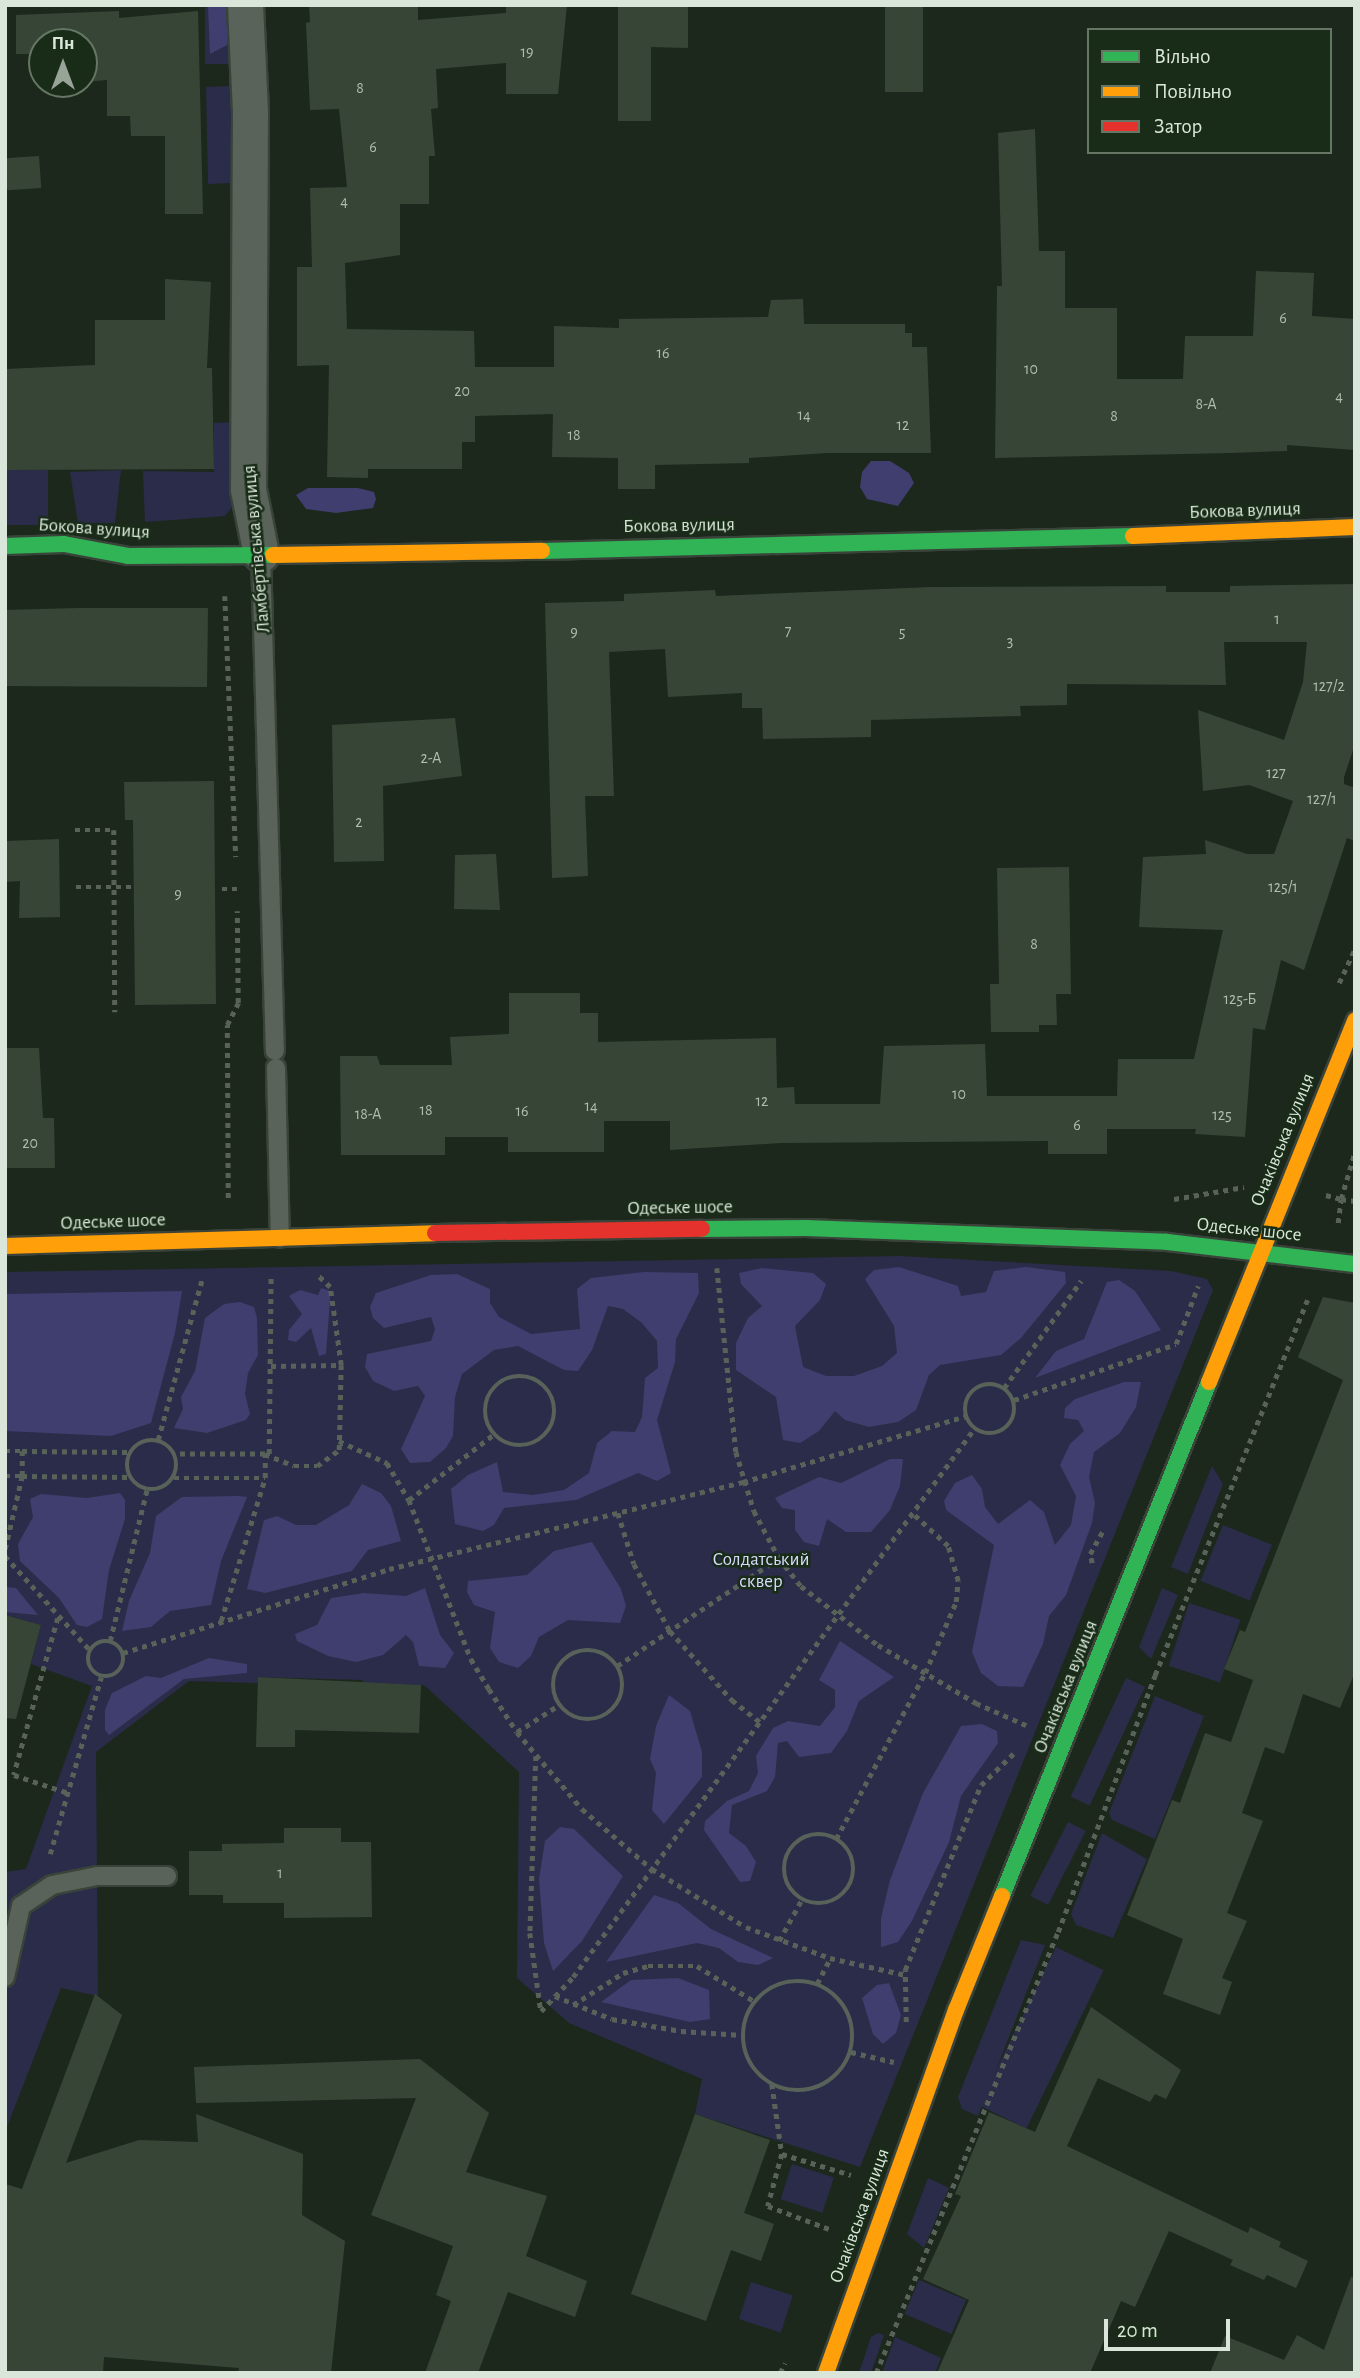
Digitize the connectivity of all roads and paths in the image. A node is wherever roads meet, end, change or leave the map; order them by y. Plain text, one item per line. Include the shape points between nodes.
1 (245, 5) edge
2 (1355, 527) edge
3 (5, 546) edge
4 (261, 554) junction
5 (225, 584) dead end
6 (75, 830) dead end
7 (236, 863) dead end
8 (236, 876) dead end
9 (76, 887) dead end
10 (115, 887) junction
11 (134, 887) dead end
12 (222, 889) dead end
13 (237, 889) junction
14 (115, 1012) dead end
15 (1355, 1020) edge
16 (228, 1198) dead end
17 (280, 1238) junction
18 (5, 1246) edge
19 (1261, 1251) junction
20 (717, 1264) dead end
21 (1355, 1264) edge
22 (313, 1272) dead end
23 (271, 1273) dead end
24 (203, 1275) dead end
25 (1086, 1275) dead end
26 (1200, 1282) dead end
27 (1309, 1294) dead end
28 (1176, 1343) junction
29 (1177, 1350) dead end
30 (341, 1365) junction
31 (271, 1366) junction
32 (1004, 1388) junction
33 (1013, 1400) junction
34 (966, 1416) junction
35 (974, 1429) junction
36 (494, 1434) junction
37 (158, 1440) junction
38 (339, 1441) junction
39 (5, 1451) edge
40 (22, 1451) junction
41 (130, 1452) junction
42 (174, 1454) junction
43 (267, 1454) junction
44 (5, 1476) edge
45 (22, 1476) junction
46 (130, 1477) junction
47 (173, 1478) junction
48 (265, 1478) junction
49 (743, 1482) junction
50 (147, 1489) junction
51 (409, 1500) junction
52 (618, 1513) junction
53 (913, 1514) junction
54 (1109, 1527) dead end
55 (5, 1549) edge
56 (5, 1556) edge
57 (779, 1558) junction
58 (433, 1559) junction
59 (1093, 1567) dead end
60 (837, 1617) junction
61 (58, 1618) junction
62 (221, 1622) junction
63 (670, 1631) junction
64 (110, 1641) junction
65 (89, 1650) junction
66 (123, 1653) junction
67 (617, 1666) junction
68 (925, 1673) junction
69 (102, 1677) junction
70 (559, 1705) junction
71 (1033, 1714) dead end
72 (760, 1722) junction
73 (1028, 1726) junction
74 (517, 1732) junction
75 (1024, 1737) dead end
76 (1020, 1748) dead end
77 (536, 1755) junction
78 (68, 1793) junction
79 (836, 1839) junction
80 (652, 1869) junction
81 (167, 1876) dead end
82 (52, 1885) junction
83 (802, 1899) junction
84 (13, 1904) edge
85 (779, 1941) junction
86 (830, 1958) junction
87 (906, 1975) junction
88 (5, 1977) edge
89 (817, 1984) junction
90 (555, 1996) junction
91 (754, 2001) junction
92 (572, 2006) junction
93 (904, 2031) dead end
94 (742, 2035) junction
95 (851, 2052) junction
96 (897, 2052) dead end
97 (894, 2062) junction
98 (891, 2074) dead end
99 (772, 2084) junction
100 (782, 2154) junction
101 (856, 2162) dead end
102 (851, 2175) junction
103 (848, 2183) dead end
104 (836, 2218) dead end
105 (832, 2230) junction
106 (828, 2243) dead end
107 (787, 2358) dead end
108 (780, 2373) edge
109 (826, 2373) edge
110 (876, 2373) edge

1 - 4 street, Ламбертівська вулиця via 250,113 248,489
2 - 4 main road, Бокова вулиця via 912,545
3 - 4 main road, Бокова вулиця via 64,544 128,556
4 - 17 lane, Ламбертівська вулиця
5 - 7 path
6 - 10 path via 114,830
8 - 13 path
9 - 10 path
10 - 11 path
10 - 14 path
12 - 13 path
13 - 16 path via 238,1003 227,1026
15 - 19 main road, Очаківська вулиця
17 - 18 main road, Одеське шосе
17 - 19 main road, Одеське шосе via 806,1228 1017,1233
19 - 21 main road, Одеське шосе
19 - 109 main road, Очаківська вулиця via 1188,1444 956,2010
20 - 49 path via 730,1413
22 - 30 path via 330,1287
23 - 31 path
24 - 37 path
25 - 32 path
26 - 28 path
27 - 110 path via 1155,1675 1058,1932
28 - 29 path
28 - 33 path
30 - 31 path
30 - 38 path
31 - 43 path
32 - 33 path
32 - 34 path via 992,1384 978,1387 968,1396
33 - 35 path via 1015,1413 1005,1429 986,1434
34 - 35 path
34 - 49 path
35 - 53 path
36 - 36 path via 486,1419 486,1402 500,1382 525,1376 547,1388 555,1411 546,1434 524,1446
36 - 51 path
37 - 41 path via 145,1440
37 - 42 path
38 - 43 path via 339,1450 317,1466 294,1466
38 - 51 path via 387,1463
39 - 40 path
40 - 41 path
40 - 45 path
41 - 46 path
42 - 43 path
42 - 47 path
43 - 48 path
44 - 45 path
45 - 46 path
45 - 55 path
46 - 50 path
47 - 48 path
47 - 50 path via 165,1486
48 - 62 path
49 - 52 path
49 - 57 path
50 - 64 path
51 - 58 path
52 - 58 path
52 - 63 path via 634,1564
53 - 60 path
53 - 68 path via 948,1546 958,1581 951,1615
54 - 59 path via 1099,1533 1090,1554
56 - 61 path
57 - 60 path via 801,1586
57 - 63 path
58 - 62 path
58 - 74 path via 471,1659
60 - 68 path
60 - 72 path
61 - 65 path
61 - 78 path via 14,1774
62 - 66 path
63 - 67 path
63 - 72 path via 732,1700
64 - 65 path via 100,1641
64 - 66 path
65 - 69 path via 90,1671
66 - 69 path via 121,1670
67 - 70 path via 588,1650 565,1659 553,1681
67 - 70 path via 623,1681 621,1698 604,1717 579,1720
68 - 73 path
68 - 79 path
69 - 78 path
70 - 74 path
71 - 73 path
72 - 80 path
73 - 75 path
74 - 77 path
76 - 87 path via 981,1785
77 - 80 path via 582,1810
77 - 90 path via 530,1933 541,2011
78 - 82 path via 49,1851
79 - 83 path via 812,1835 797,1842 787,1856 786,1880
79 - 83 path via 853,1858 852,1883 842,1896 826,1903
80 - 85 path via 724,1914
80 - 90 path
81 - 82 lane via 97,1876
82 - 84 lane
83 - 85 path
84 - 88 lane
85 - 86 path
86 - 87 path
86 - 89 path
87 - 93 path
89 - 91 path via 790,1980
89 - 95 path via 840,1999 847,2011 852,2024
90 - 92 path
91 - 92 path via 697,1966 648,1966 623,1973
91 - 94 path
92 - 94 path via 612,2019 681,2031
94 - 99 path via 751,2066
95 - 97 path
95 - 99 path via 836,2075 813,2089 799,2091
96 - 97 path
97 - 98 path
99 - 100 path
100 - 102 path
100 - 105 path via 768,2206
101 - 102 path
102 - 103 path
104 - 105 path
105 - 106 path
107 - 108 path

